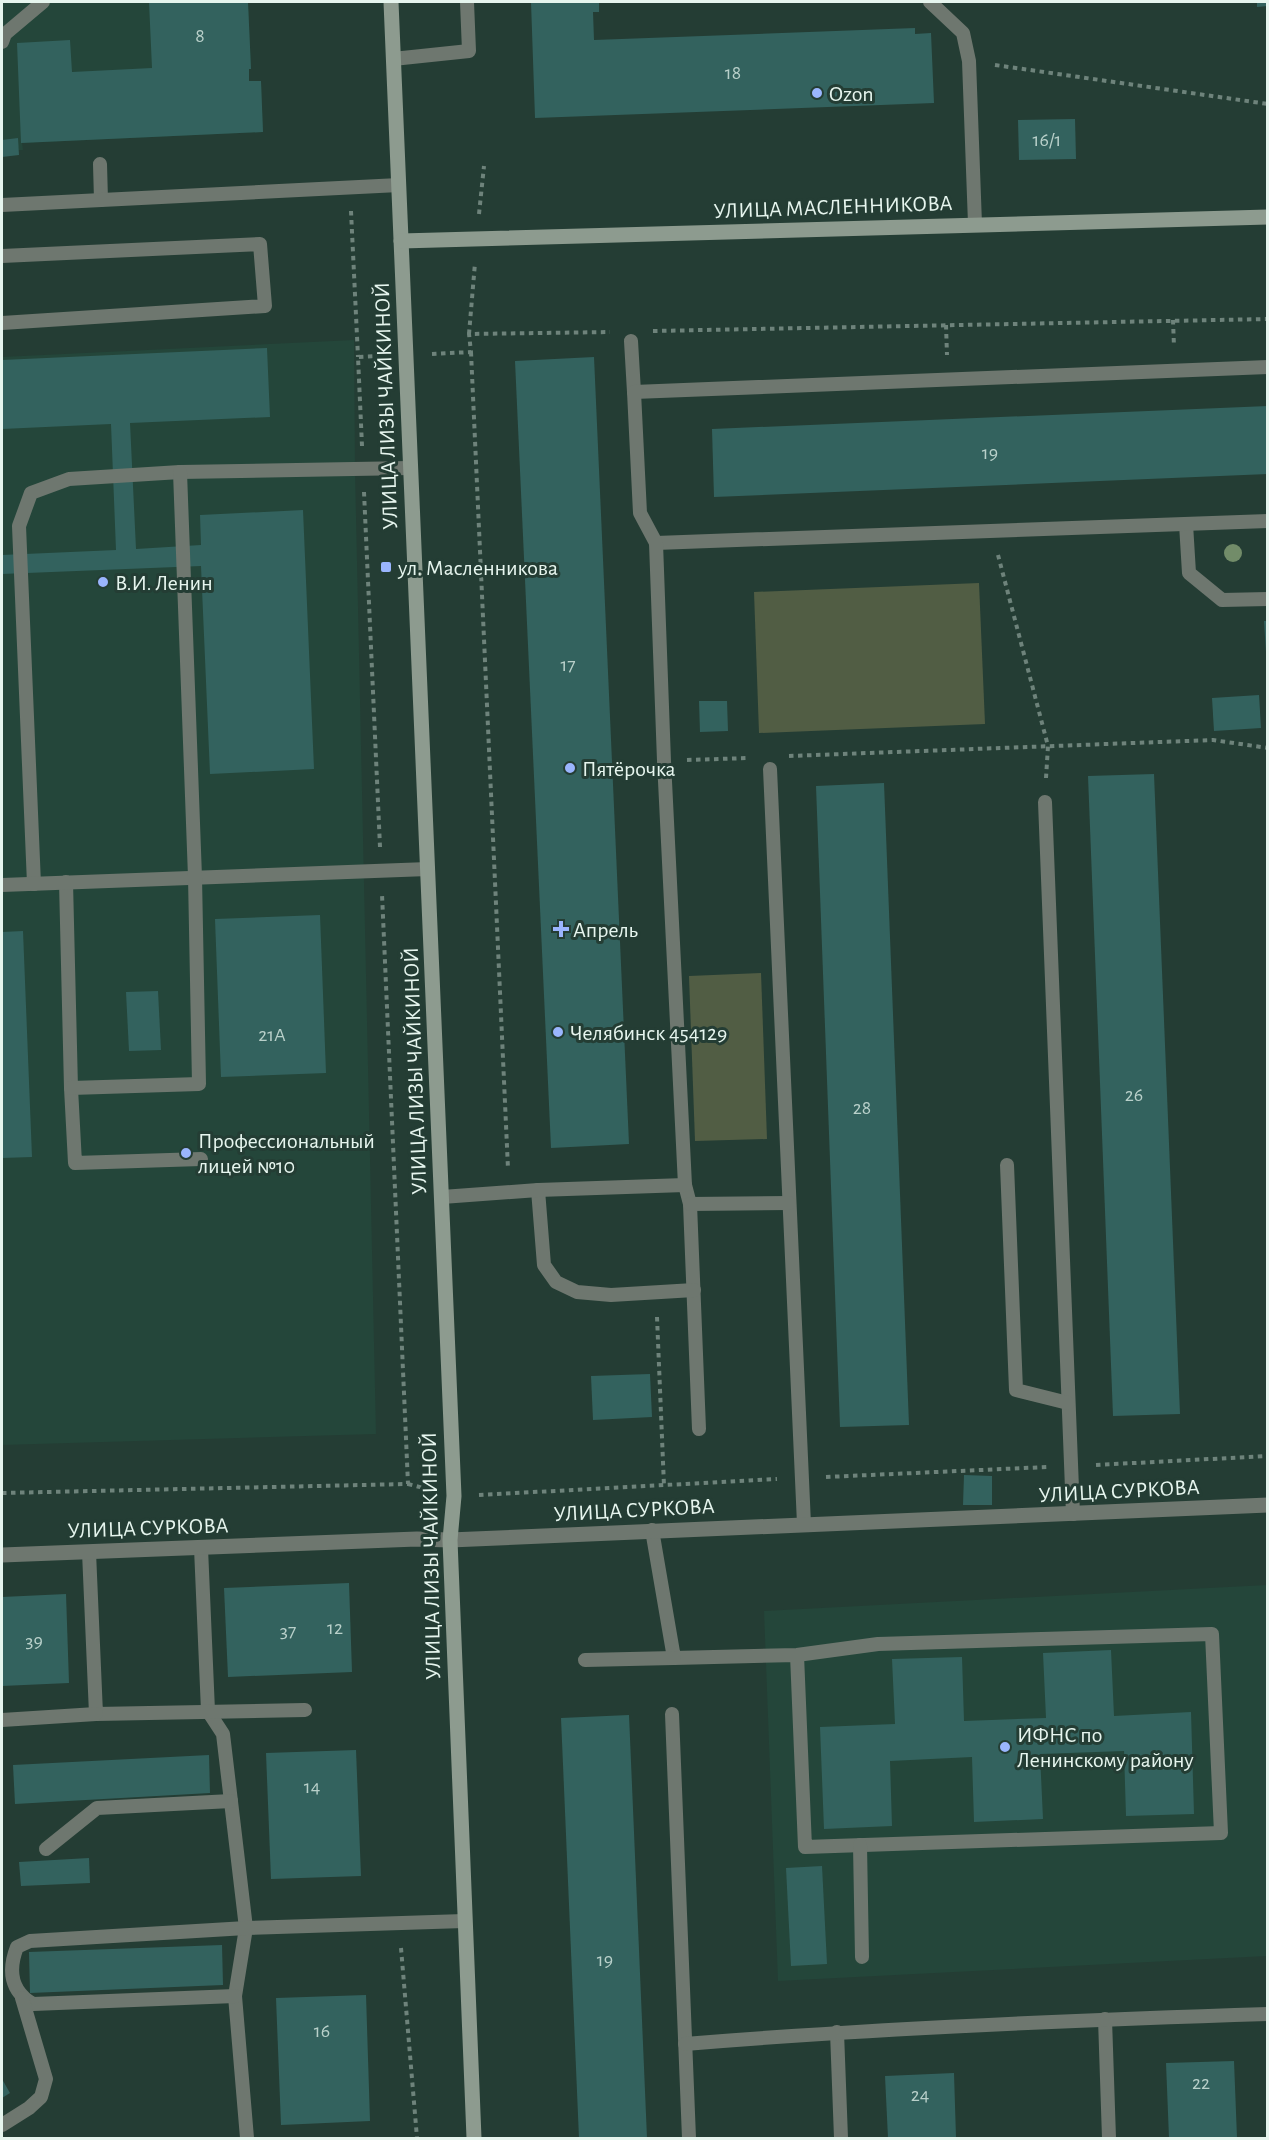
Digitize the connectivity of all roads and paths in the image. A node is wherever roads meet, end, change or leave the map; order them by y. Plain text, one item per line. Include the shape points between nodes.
1 (43, 2) edge
2 (391, 2) edge
3 (467, 2) edge
4 (930, 2) edge
5 (2, 42) edge
6 (393, 59) junction
7 (969, 62) junction
8 (1268, 104) edge
9 (100, 164) dead end
10 (399, 185) junction
11 (350, 188) junction
12 (101, 200) junction
13 (2, 205) edge
14 (1268, 217) edge
15 (975, 224) junction
16 (401, 241) junction
17 (2, 256) edge
18 (1268, 319) edge
19 (2, 323) edge
20 (648, 331) dead end
21 (612, 332) dead end
22 (631, 341) dead end
23 (471, 352) junction
24 (405, 355) junction
25 (358, 357) junction
26 (1268, 367) edge
27 (634, 392) junction
28 (410, 468) junction
29 (363, 469) junction
30 (180, 472) junction
31 (1268, 521) edge
32 (1186, 524) junction
33 (992, 531) junction
34 (656, 543) junction
35 (1268, 599) edge
36 (1048, 747) junction
37 (1268, 748) edge
38 (781, 756) dead end
39 (757, 757) dead end
40 (664, 761) junction
41 (770, 769) dead end
42 (1045, 802) joint
43 (428, 869) junction
44 (381, 871) junction
45 (195, 878) junction
46 (66, 882) junction
47 (33, 884) junction
48 (2, 885) edge
49 (71, 1088) junction
50 (201, 1158) dead end
51 (1007, 1165) dead end
52 (685, 1185) junction
53 (538, 1190) junction
54 (509, 1192) junction
55 (442, 1197) junction
56 (789, 1203) junction
57 (690, 1204) junction
58 (694, 1290) junction
59 (656, 1292) junction
60 (1068, 1403) junction
61 (699, 1429) dead end
62 (1268, 1456) edge
63 (1071, 1466) junction
64 (802, 1478) junction
65 (408, 1484) junction
66 (664, 1485) junction
67 (2, 1492) edge
68 (454, 1496) junction
69 (1268, 1505) edge
70 (1073, 1515) junction
71 (804, 1524) junction
72 (652, 1530) junction
73 (450, 1540) junction
74 (201, 1548) junction
75 (89, 1552) junction
76 (2, 1555) edge
77 (797, 1655) junction
78 (674, 1658) junction
79 (585, 1660) dead end
80 (305, 1710) dead end
81 (208, 1711) junction
82 (96, 1714) junction
83 (672, 1714) dead end
84 (2, 1720) edge
85 (231, 1802) junction
86 (860, 1845) junction
87 (46, 1849) dead end
88 (464, 1921) junction
89 (399, 1924) junction
90 (246, 1928) junction
91 (862, 1957) dead end
92 (235, 1996) junction
93 (22, 1998) junction
94 (1268, 2014) edge
95 (1105, 2019) junction
96 (837, 2032) junction
97 (686, 2044) junction
98 (2, 2125) edge
99 (247, 2139) edge
100 (417, 2139) edge
101 (474, 2139) edge
102 (689, 2139) edge
103 (841, 2139) edge
104 (1109, 2139) edge

1 - 5 lane via 5,34
2 - 6 street, УЛИЦА ЛИЗЫ ЧАЙКИНОЙ
3 - 6 lane via 469,51
4 - 7 lane via 963,33
6 - 10 street, УЛИЦА ЛИЗЫ ЧАЙКИНОЙ
7 - 8 path
7 - 15 lane
9 - 12 lane
10 - 11 lane
10 - 16 street, УЛИЦА ЛИЗЫ ЧАЙКИНОЙ
11 - 12 lane
11 - 25 path
12 - 13 lane
14 - 15 street, УЛИЦА МАСЛЕННИКОВА
15 - 16 street, УЛИЦА МАСЛЕННИКОВА
16 - 24 street, УЛИЦА ЛИЗЫ ЧАЙКИНОЙ
17 - 19 lane via 260,244 265,306
18 - 20 path
21 - 23 path via 470,334
22 - 27 lane
23 - 24 path
23 - 54 path
24 - 25 path
24 - 28 street, УЛИЦА ЛИЗЫ ЧАЙКИНОЙ
25 - 29 path
26 - 27 lane
27 - 34 lane via 640,513
28 - 29 lane
28 - 43 street, УЛИЦА ЛИЗЫ ЧАЙКИНОЙ
29 - 30 lane
29 - 44 path
30 - 45 lane
30 - 47 lane via 69,479 31,494 19,526
31 - 32 lane
32 - 33 lane
32 - 35 lane via 1189,573 1222,600
33 - 34 lane
33 - 36 path
34 - 40 lane
36 - 37 path via 1213,740
36 - 38 path
36 - 42 path
39 - 40 path
40 - 52 lane
41 - 56 lane
42 - 60 lane
43 - 44 lane
43 - 55 street, УЛИЦА ЛИЗЫ ЧАЙКИНОЙ
44 - 45 lane
44 - 65 path
45 - 46 lane
45 - 49 lane via 199,1084
46 - 47 lane
46 - 49 lane
47 - 48 lane
49 - 50 lane via 75,1164
51 - 60 lane via 1016,1389
52 - 53 lane
52 - 57 lane
53 - 54 lane
53 - 59 lane via 544,1265 556,1282 577,1292
54 - 55 lane
55 - 68 street, УЛИЦА ЛИЗЫ ЧАЙКИНОЙ
56 - 57 lane
56 - 64 lane
57 - 58 lane
58 - 59 lane
58 - 61 lane
59 - 66 path
60 - 63 lane
62 - 63 path
63 - 64 path
63 - 70 lane
64 - 66 path
64 - 71 lane
65 - 67 path
65 - 68 path
66 - 68 path
68 - 73 street, УЛИЦА ЛИЗЫ ЧАЙКИНОЙ
69 - 70 street, УЛИЦА СУРКОВА
70 - 71 street, УЛИЦА СУРКОВА
71 - 72 street, УЛИЦА СУРКОВА
72 - 73 street, УЛИЦА СУРКОВА
72 - 78 lane
73 - 74 street, УЛИЦА СУРКОВА
73 - 88 street, УЛИЦА ЛИЗЫ ЧАЙКИНОЙ
74 - 75 street, УЛИЦА СУРКОВА
74 - 81 lane
75 - 76 street, УЛИЦА СУРКОВА
75 - 82 lane
77 - 78 lane
77 - 86 lane via 805,1847
77 - 86 lane via 878,1644 1212,1635 1221,1833
78 - 79 lane
80 - 81 lane
81 - 82 lane
81 - 85 lane via 223,1734
82 - 84 lane
83 - 97 lane
85 - 87 lane via 97,1808
85 - 90 lane
86 - 91 lane
88 - 89 lane
88 - 101 street, УЛИЦА ЛИЗЫ ЧАЙКИНОЙ
89 - 90 lane
89 - 100 path
90 - 92 lane
90 - 93 lane via 30,1941 17,1947 12,1959 13,1984
92 - 93 lane via 33,2004
92 - 99 lane
93 - 98 lane via 46,2079 41,2097
94 - 95 lane
95 - 96 lane
95 - 104 lane
96 - 97 lane
96 - 103 lane
97 - 102 lane

